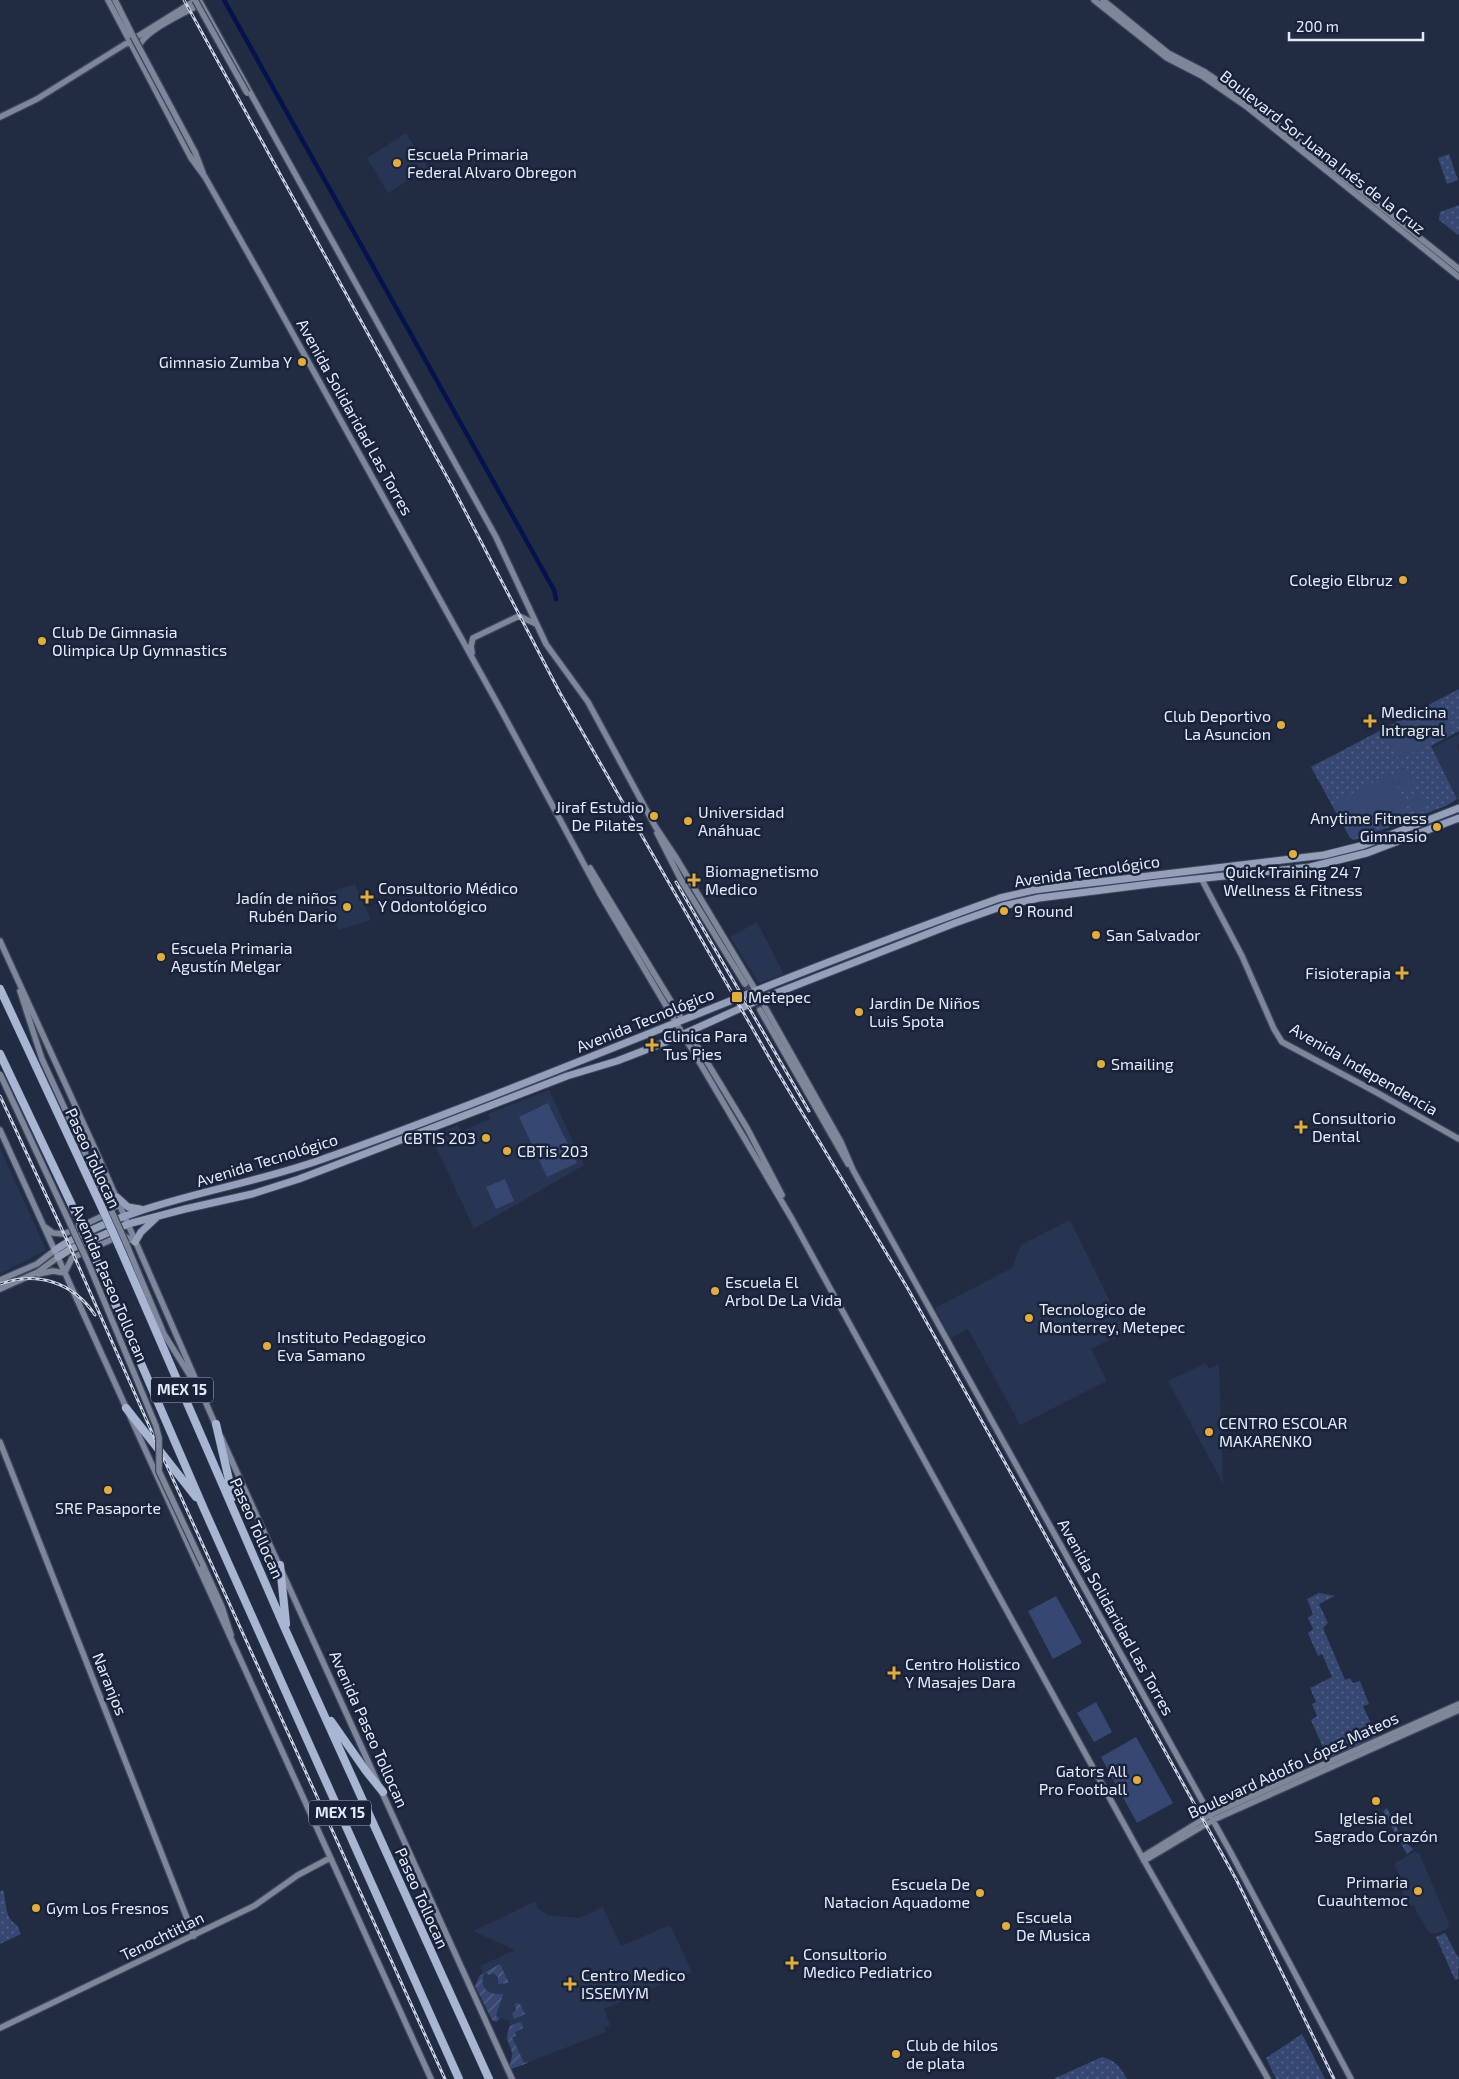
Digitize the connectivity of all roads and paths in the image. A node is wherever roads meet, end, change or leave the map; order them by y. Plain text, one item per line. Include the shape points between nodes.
1 (108, 0) edge
2 (115, 0) edge
3 (1094, 0) edge
4 (1104, 0) edge
5 (198, 1) edge
6 (130, 41) junction
7 (137, 54) junction
8 (0, 117) edge
9 (272, 132) junction
10 (205, 177) junction
11 (1459, 269) edge
12 (1459, 277) edge
13 (536, 624) junction
14 (475, 662) junction
15 (1459, 808) edge
16 (1459, 818) edge
17 (655, 826) junction
18 (576, 848) junction
19 (1200, 878) junction
20 (0, 941) edge
21 (19, 984) junction
22 (745, 984) tunnel mouth
23 (0, 989) edge
24 (756, 991) junction
25 (761, 999) junction
26 (760, 1010) tunnel mouth
27 (680, 1016) dead end
28 (676, 1024) junction
29 (662, 1029) junction
30 (686, 1035) junction
31 (666, 1042) junction
32 (0, 1054) edge
33 (588, 1058) junction
34 (592, 1068) junction
35 (0, 1074) edge
36 (0, 1130) edge
37 (388, 1135) junction
38 (1459, 1139) edge
39 (392, 1144) junction
40 (853, 1170) junction
41 (210, 1192) junction
42 (118, 1200) junction
43 (213, 1203) junction
44 (104, 1205) junction
45 (148, 1209) junction
46 (124, 1215) junction
47 (161, 1215) junction
48 (128, 1224) junction
49 (44, 1226) junction
50 (135, 1242) junction
51 (122, 1244) junction
52 (56, 1253) junction
53 (65, 1273) junction
54 (16, 1274) junction
55 (30, 1276) junction
56 (0, 1280) edge
57 (19, 1281) junction
58 (0, 1290) edge
59 (200, 1390) junction
60 (126, 1408) junction
61 (216, 1424) junction
62 (0, 1442) edge
63 (204, 1509) junction
64 (245, 1534) junction
65 (280, 1565) junction
66 (286, 1630) junction
67 (234, 1647) junction
68 (320, 1705) junction
69 (1458, 1709) edge
70 (383, 1792) junction
71 (1211, 1817) junction
72 (330, 1858) junction
73 (1143, 1859) junction
74 (194, 1936) junction
75 (0, 2028) edge
76 (431, 2079) edge
77 (458, 2079) edge
78 (489, 2079) edge
79 (512, 2079) edge
80 (1268, 2079) edge
81 (1352, 2079) edge

1 - 6 main road, Avenida Solidaridad Las Torres
2 - 10 main road, bridge
3 - 12 main road, Boulevard Sor Juana Inés de la Cruz via 1167,58 1202,76 1246,107
4 - 11 main road, Boulevard Sor Juana Inés de la Cruz via 1168,52 1206,72 1253,105
5 - 6 main road
5 - 7 main road via 142,40
5 - 9 main road, Avenida Solidaridad Las Torres
5 - 9 main road, bridge via 247,94
6 - 7 main road, Avenida Solidaridad Las Torres
6 - 8 main road via 38,99
7 - 10 main road, Avenida Solidaridad Las Torres via 191,158
9 - 13 main road, Avenida Solidaridad Las Torres via 483,512
10 - 14 main road, Avenida Solidaridad Las Torres
13 - 14 main road via 519,616 476,636 471,646
13 - 17 main road, Avenida Solidaridad Las Torres via 551,653 588,702
14 - 18 main road, Avenida Solidaridad Las Torres
15 - 24 main road, Avenida Tecnológico via 1364,845 1324,855 1013,895
16 - 19 main road, Avenida Tecnológico via 1348,859 1310,867
17 - 22 main road, Avenida Solidaridad Las Torres via 673,867
17 - 24 main road, Avenida Solidaridad Las Torres
18 - 27 main road, Avenida Solidaridad Las Torres
18 - 28 main road, Avenida Solidaridad Las Torres
19 - 25 main road, Avenida Tecnológico via 1039,898 1002,906
19 - 38 main road, Avenida Independencia via 1242,956 1282,1042
20 - 21 main road, Avenida Paseo Tollocan
21 - 42 main road, Avenida Paseo Tollocan
21 - 44 main road, Avenida Paseo Tollocan via 42,1059
23 - 44 highway, Paseo Tollocan / MEX 15
24 - 25 main road, Avenida Solidaridad Las Torres
24 - 28 main road, Avenida Tecnológico
25 - 30 main road, Avenida Tecnológico
25 - 40 main road, Avenida Solidaridad Las Torres via 841,1142
26 - 40 main road, Avenida Solidaridad Las Torres via 843,1158
28 - 29 main road, Avenida Tecnológico
28 - 30 main road, Avenida Solidaridad Las Torres
29 - 31 main road via 667,1034
29 - 33 main road, Avenida Tecnológico
30 - 31 main road, Avenida Tecnológico
30 - 73 main road, Avenida Solidaridad Las Torres via 792,1218
31 - 34 main road, Avenida Tecnológico
32 - 63 highway, MEX 15, bridge via 78,1218
33 - 34 main road
33 - 37 main road, Avenida Tecnológico
34 - 39 main road, Avenida Tecnológico
35 - 67 main road, Avenida Paseo Tollocan, bridge via 87,1260 152,1416 158,1432 159,1471 226,1618
36 - 49 main road, Avenida Paseo Tollocan
37 - 39 main road
37 - 41 main road, Avenida Tecnológico via 272,1176
39 - 43 main road, Avenida Tecnológico via 300,1179
40 - 71 main road, Avenida Solidaridad Las Torres
41 - 43 main road
41 - 45 main road, Avenida Tecnológico
42 - 45 main road via 135,1209
42 - 46 main road, Avenida Paseo Tollocan
42 - 49 main road via 109,1213 64,1234 53,1233
43 - 47 main road, Avenida Tecnológico
44 - 51 highway, Paseo Tollocan / MEX 15, bridge
45 - 46 main road, Avenida Tecnológico
46 - 48 main road, Avenida Paseo Tollocan
46 - 52 main road, Avenida Tecnológico via 68,1242
47 - 48 main road, Avenida Tecnológico
47 - 50 main road via 145,1226
48 - 50 main road, Avenida Paseo Tollocan
48 - 52 main road, Avenida Tecnológico
49 - 52 main road, Avenida Paseo Tollocan
50 - 53 main road via 124,1236 117,1237 72,1258
50 - 59 main road, Avenida Paseo Tollocan
51 - 59 main road, Avenida Paseo Tollocan via 164,1334
51 - 64 highway, Paseo Tollocan / MEX 15
52 - 53 main road, Avenida Paseo Tollocan
52 - 54 main road
52 - 55 main road via 49,1265
53 - 55 main road via 53,1270
53 - 60 main road, Avenida Paseo Tollocan
54 - 56 main road
54 - 57 main road
55 - 57 main road
57 - 58 main road
59 - 61 main road, Avenida Paseo Tollocan
60 - 63 highway
60 - 67 main road, Avenida Paseo Tollocan
61 - 64 highway via 229,1484
61 - 65 main road, Avenida Paseo Tollocan
62 - 74 main road, Naranjos
63 - 77 highway, MEX 15
64 - 66 highway, Paseo Tollocan / MEX 15
65 - 66 highway
65 - 70 main road, Avenida Paseo Tollocan
66 - 68 highway, Paseo Tollocan / MEX 15
67 - 72 main road, Avenida Paseo Tollocan
68 - 70 highway
68 - 78 highway, Paseo Tollocan / MEX 15
69 - 71 main road, Boulevard Adolfo López Mateos
70 - 79 main road, Avenida Paseo Tollocan
71 - 73 main road, Boulevard Adolfo López Mateos
71 - 81 main road, Avenida Solidaridad Las Torres
72 - 74 main road, Tenochtitlan via 298,1875 254,1906
72 - 76 main road, Avenida Paseo Tollocan
73 - 80 main road, Avenida Solidaridad Las Torres
74 - 75 main road, Tenochtitlan

